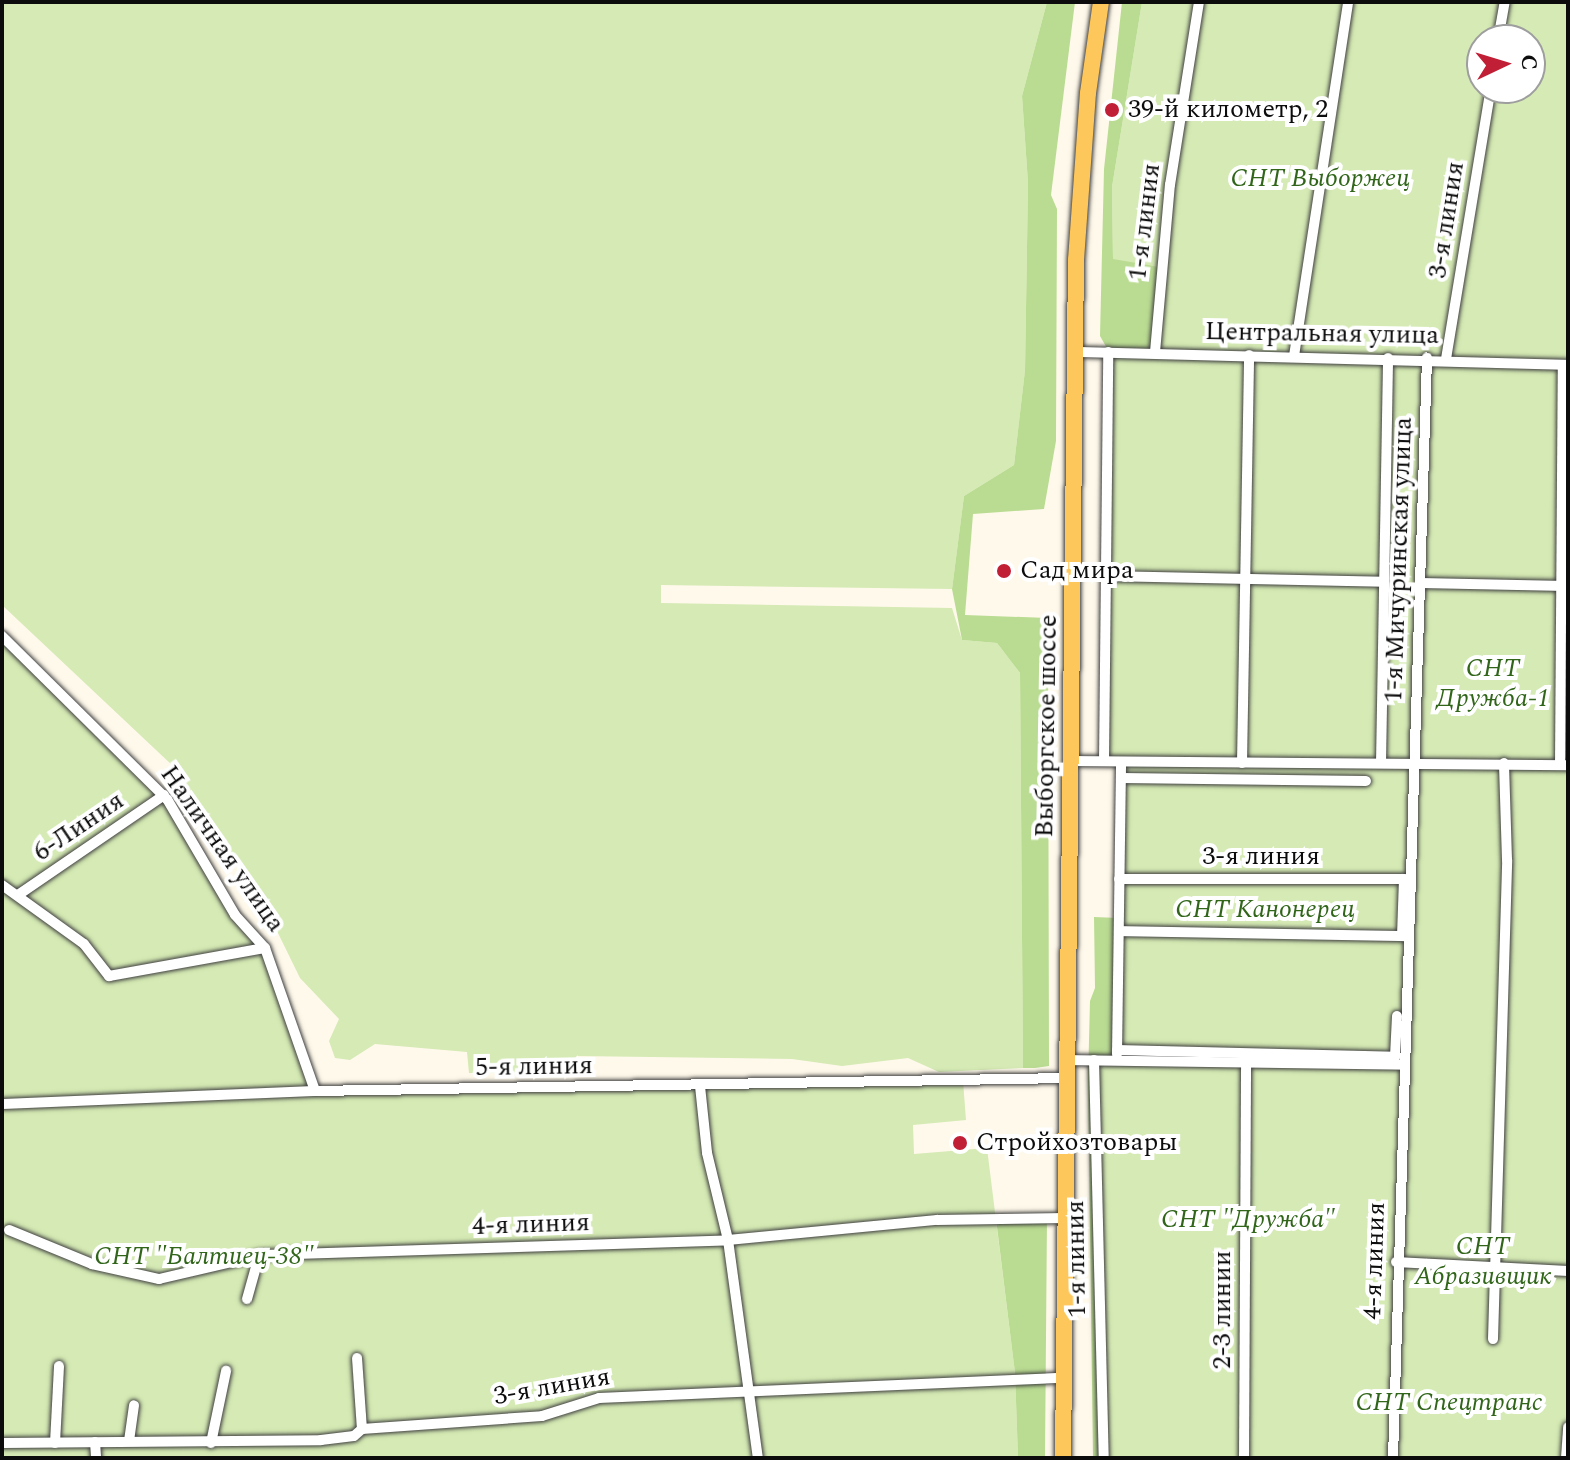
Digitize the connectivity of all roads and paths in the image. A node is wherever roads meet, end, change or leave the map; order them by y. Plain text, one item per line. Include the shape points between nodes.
1 (1101, 2) edge
2 (1199, 2) edge
3 (1348, 2) edge
4 (1505, 2) edge
5 (1501, 24) edge
6 (1488, 104) edge
7 (1075, 352) junction
8 (1108, 352) junction
9 (1155, 352) junction
10 (1249, 355) junction
11 (1294, 356) junction
12 (1388, 358) junction
13 (1427, 358) junction
14 (1446, 359) junction
15 (1565, 365) edge
16 (1105, 576) junction
17 (1248, 580) junction
18 (1384, 582) junction
19 (1421, 583) junction
20 (1565, 586) edge
21 (2, 636) edge
22 (1070, 761) junction
23 (1104, 761) junction
24 (1121, 762) junction
25 (1242, 763) junction
26 (1381, 763) junction
27 (1416, 763) junction
28 (1504, 763) junction
29 (1564, 764) edge
30 (1121, 778) junction
31 (1366, 781) dead end
32 (164, 795) junction
33 (1119, 879) junction
34 (2, 885) edge
35 (18, 895) junction
36 (1119, 931) junction
37 (1407, 936) junction
38 (265, 948) junction
39 (1397, 1016) dead end
40 (1117, 1055) junction
41 (1067, 1060) junction
42 (1094, 1060) junction
43 (1405, 1065) junction
44 (1246, 1066) junction
45 (1066, 1078) junction
46 (700, 1086) junction
47 (315, 1091) junction
48 (2, 1104) edge
49 (1065, 1218) junction
50 (9, 1230) dead end
51 (728, 1240) junction
52 (259, 1256) junction
53 (1396, 1262) junction
54 (1496, 1267) junction
55 (1568, 1271) edge
56 (247, 1299) dead end
57 (1493, 1339) dead end
58 (357, 1358) dead end
59 (59, 1366) dead end
60 (226, 1371) dead end
61 (1063, 1378) junction
62 (749, 1391) junction
63 (134, 1405) dead end
64 (1568, 1427) edge
65 (362, 1429) junction
66 (129, 1441) junction
67 (95, 1442) junction
68 (2, 1443) edge
69 (55, 1443) junction
70 (211, 1443) junction
71 (96, 1458) edge
72 (758, 1458) edge
73 (1063, 1458) edge
74 (1104, 1458) edge
75 (1244, 1458) edge
76 (1393, 1458) edge
77 (1566, 1458) edge

1 - 7 main road, Выборгское шоссе via 1081,163
2 - 9 street, 1-я линия via 1170,185
3 - 11 street
4 - 5 street
6 - 14 street, 3-я линия
7 - 8 street, Центральная улица
7 - 22 main road, Выборгское шоссе
8 - 9 street, Центральная улица
8 - 16 street
9 - 10 street, Центральная улица
10 - 11 street, Центральная улица
10 - 17 street
11 - 12 street, Центральная улица
12 - 13 street, Центральная улица
12 - 18 street
13 - 14 street, Центральная улица
13 - 19 street, 1-я Мичуринская улица
14 - 15 street, Центральная улица
15 - 20 street
16 - 17 street
16 - 23 street
17 - 18 street
17 - 25 street
18 - 26 street
19 - 20 street
19 - 27 street, 1-я Мичуринская улица
20 - 29 street
21 - 32 street, Наличная улица
22 - 23 street
22 - 41 main road, Выборгское шоссе
23 - 24 street
24 - 25 street
24 - 30 street
25 - 26 street
26 - 27 street
27 - 28 street
27 - 37 street, 1-я Мичуринская улица
28 - 29 street
28 - 54 street via 1507,860
30 - 31 street
30 - 33 street
32 - 35 street, 6-Линия
32 - 38 street, Наличная улица via 235,915
33 - 36 street
33 - 37 street, 3-я линия via 1404,879
34 - 35 street
35 - 38 street via 84,944 109,976
36 - 37 street
36 - 40 street
37 - 43 street, 4-я линия
38 - 47 street, Наличная улица
39 - 40 street via 1395,1057
40 - 42 street
40 - 44 street
41 - 42 street
41 - 45 main road
42 - 74 street, 1-я линия
43 - 44 street
43 - 53 street, 4-я линия
44 - 75 street, 2-3 линии
45 - 46 street, 5-я линия
45 - 49 main road
46 - 47 street, 5-я линия
46 - 51 street via 707,1153
47 - 48 street, 5-я линия
49 - 51 street, 4-я линия via 937,1220
49 - 61 main road
50 - 52 street, 4-я линия via 92,1264 159,1279
51 - 52 street, 4-я линия
51 - 62 street
52 - 56 street
53 - 54 street
53 - 76 street, 4-я линия
54 - 55 street
54 - 57 street
58 - 65 street
59 - 69 street
60 - 70 street
61 - 62 street, 3-я линия
61 - 73 main road
62 - 65 street, 3-я линия via 599,1398 542,1416
62 - 72 street
63 - 66 street
64 - 77 street
65 - 70 street, 3-я линия via 354,1436 321,1440
66 - 67 street, 3-я линия
66 - 70 street, 3-я линия
67 - 69 street, 3-я линия
67 - 71 street
68 - 69 street, 3-я линия

